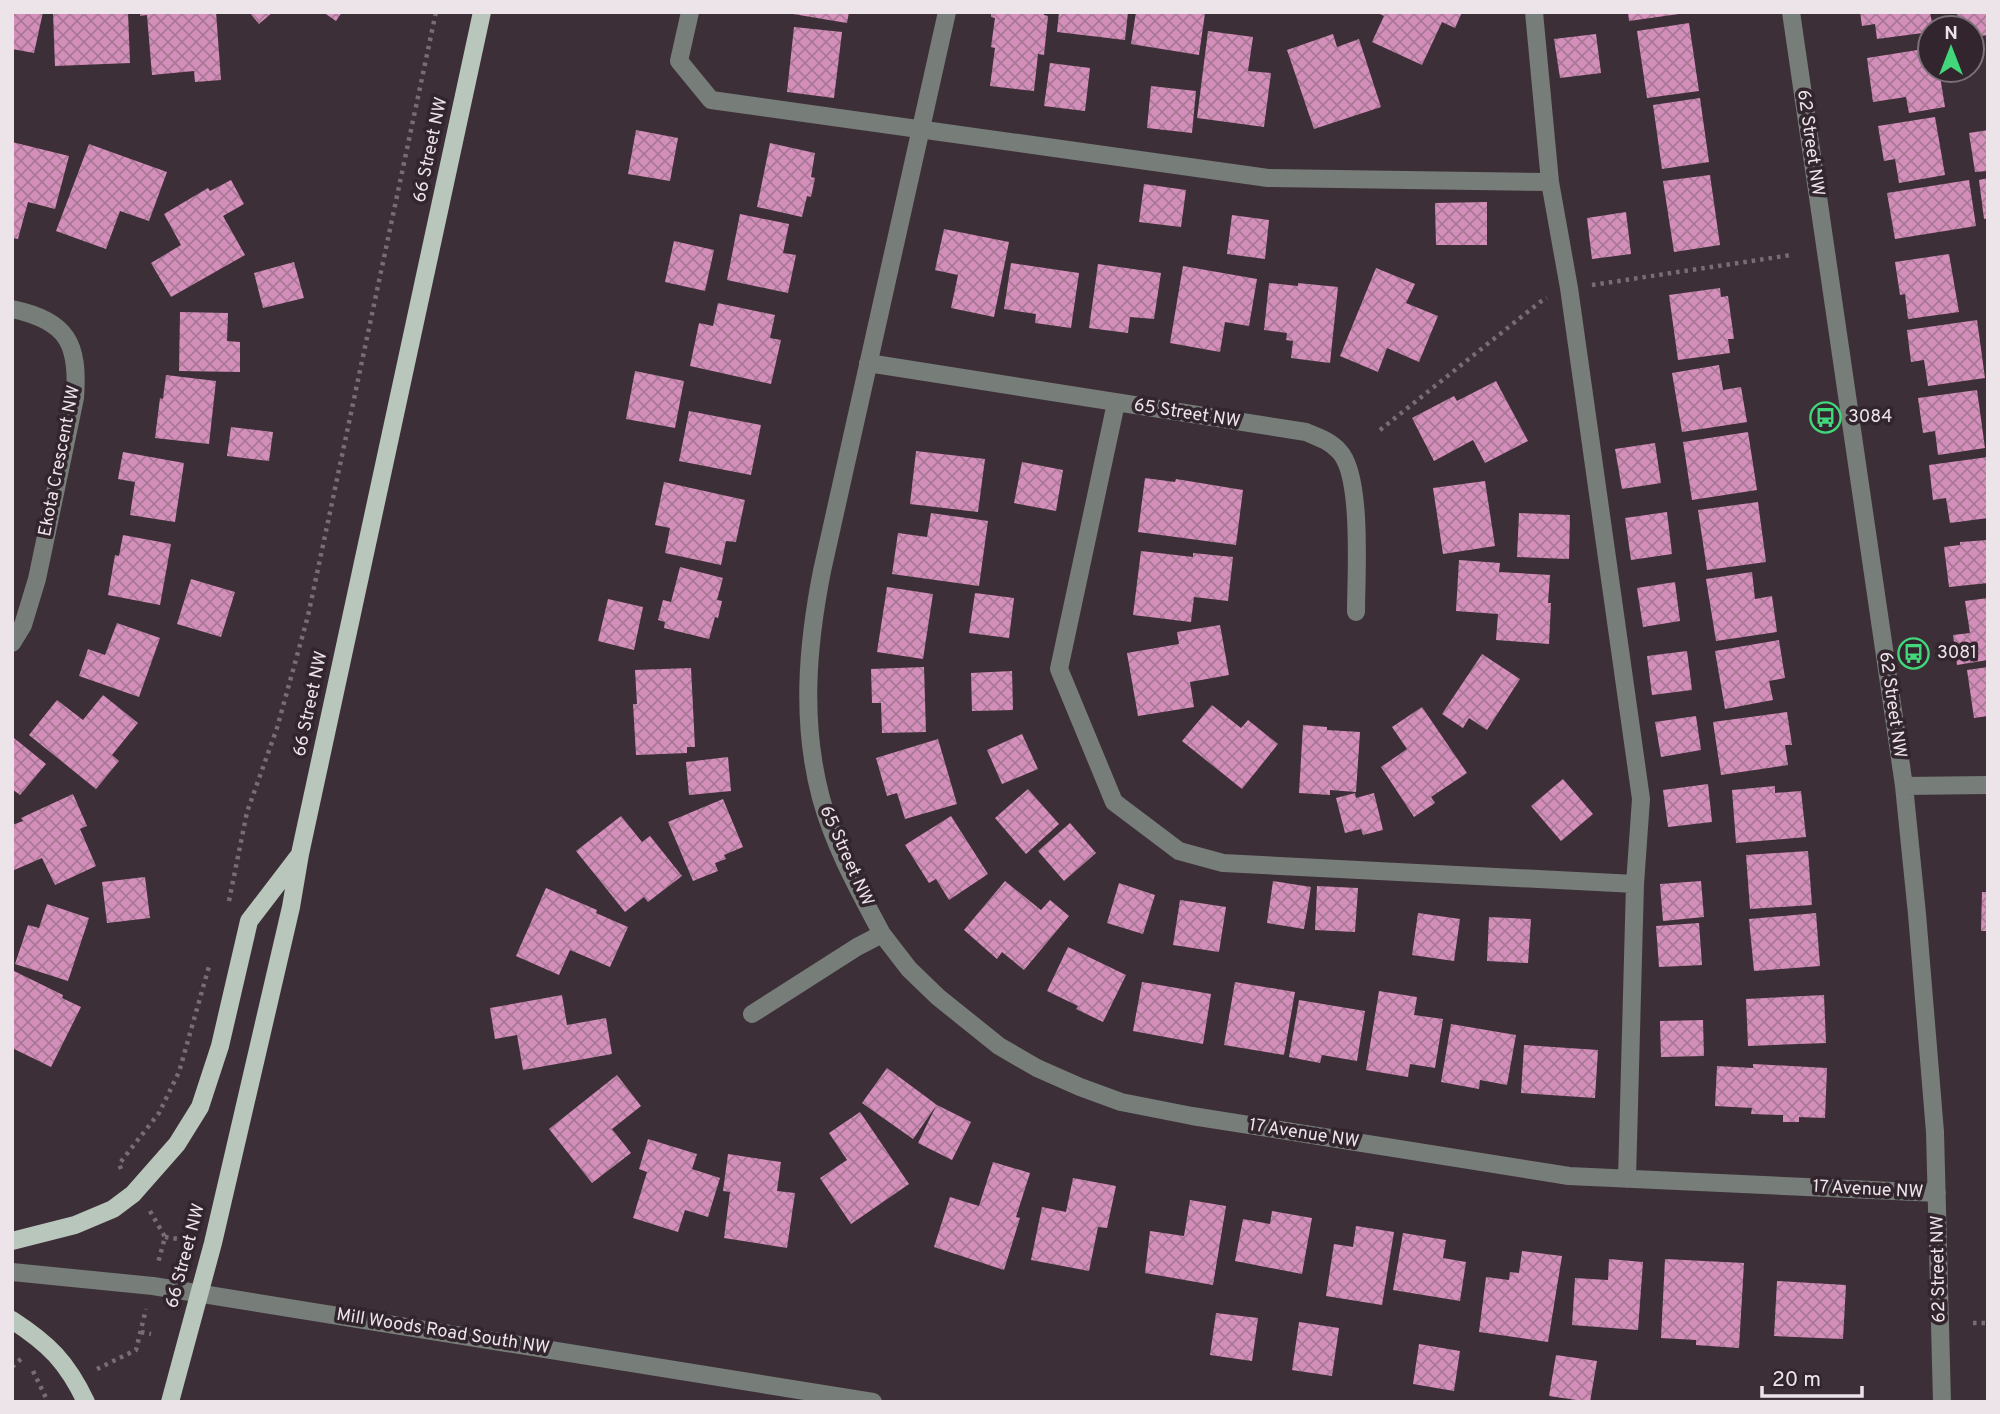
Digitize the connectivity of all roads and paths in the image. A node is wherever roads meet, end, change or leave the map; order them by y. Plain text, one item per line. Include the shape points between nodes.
1 (436, 12) edge
2 (482, 12) edge
3 (690, 12) edge
4 (947, 12) edge
5 (1534, 12) edge
6 (1791, 12) edge
7 (921, 129) junction
8 (1550, 182) junction
9 (12, 309) edge
10 (868, 363) junction
11 (1116, 403) junction
12 (1356, 612) dead end
13 (12, 643) edge
14 (1988, 785) edge
15 (1904, 786) junction
16 (300, 854) junction
17 (1635, 884) junction
18 (228, 907) dead end
19 (882, 934) junction
20 (211, 961) dead end
21 (752, 1014) dead end
22 (119, 1164) dead end
23 (1626, 1179) junction
24 (1937, 1193) junction
25 (144, 1202) dead end
26 (165, 1237) junction
27 (179, 1239) dead end
28 (12, 1241) edge
29 (162, 1249) dead end
30 (12, 1272) edge
31 (198, 1293) junction
32 (12, 1320) edge
33 (1973, 1323) dead end
34 (1988, 1323) edge
35 (142, 1326) dead end
36 (141, 1332) junction
37 (151, 1334) dead end
38 (12, 1367) edge
39 (89, 1373) dead end
40 (48, 1402) edge
41 (86, 1402) edge
42 (170, 1402) edge
43 (873, 1402) edge
44 (1942, 1402) edge

1 - 18 path via 308,616 277,728 247,812
2 - 16 main road, 66 Street NW
3 - 7 street via 679,61 711,100
4 - 7 street, 65 Street NW
5 - 8 street
6 - 15 street, 62 Street NW
7 - 8 street via 1268,178
7 - 10 street, 65 Street NW
8 - 17 street via 1641,799
9 - 13 street, Ekota Crescent NW via 48,320 60,330 75,358 76,373 75,398 37,579 23,625
10 - 11 street, 65 Street NW
10 - 19 street, 65 Street NW via 812,622 808,723 821,799 854,881
11 - 12 street, 65 Street NW via 1306,432 1341,452 1349,467 1356,520
11 - 17 street via 1059,669 1114,802 1178,851 1223,863
14 - 15 street
15 - 24 street, 62 Street NW via 1928,1038
16 - 28 main road via 248,921 220,1046 200,1107 177,1144 133,1194 113,1209 75,1225
16 - 31 main road, 66 Street NW
17 - 23 street
19 - 21 street
19 - 23 street, 17 Avenue NW via 938,997 999,1046 1037,1068 1121,1101 1516,1168
20 - 22 path via 179,1072 159,1113
23 - 24 street, 17 Avenue NW
24 - 44 street, 62 Street NW
25 - 26 path
26 - 27 path
26 - 29 path
30 - 31 street, Mill Woods Road South NW
31 - 42 main road, 66 Street NW
31 - 43 street, Mill Woods Road South NW
32 - 41 main road via 57,1353
33 - 34 path
35 - 36 path
36 - 37 path
36 - 39 path via 136,1350
38 - 40 path via 24,1357

